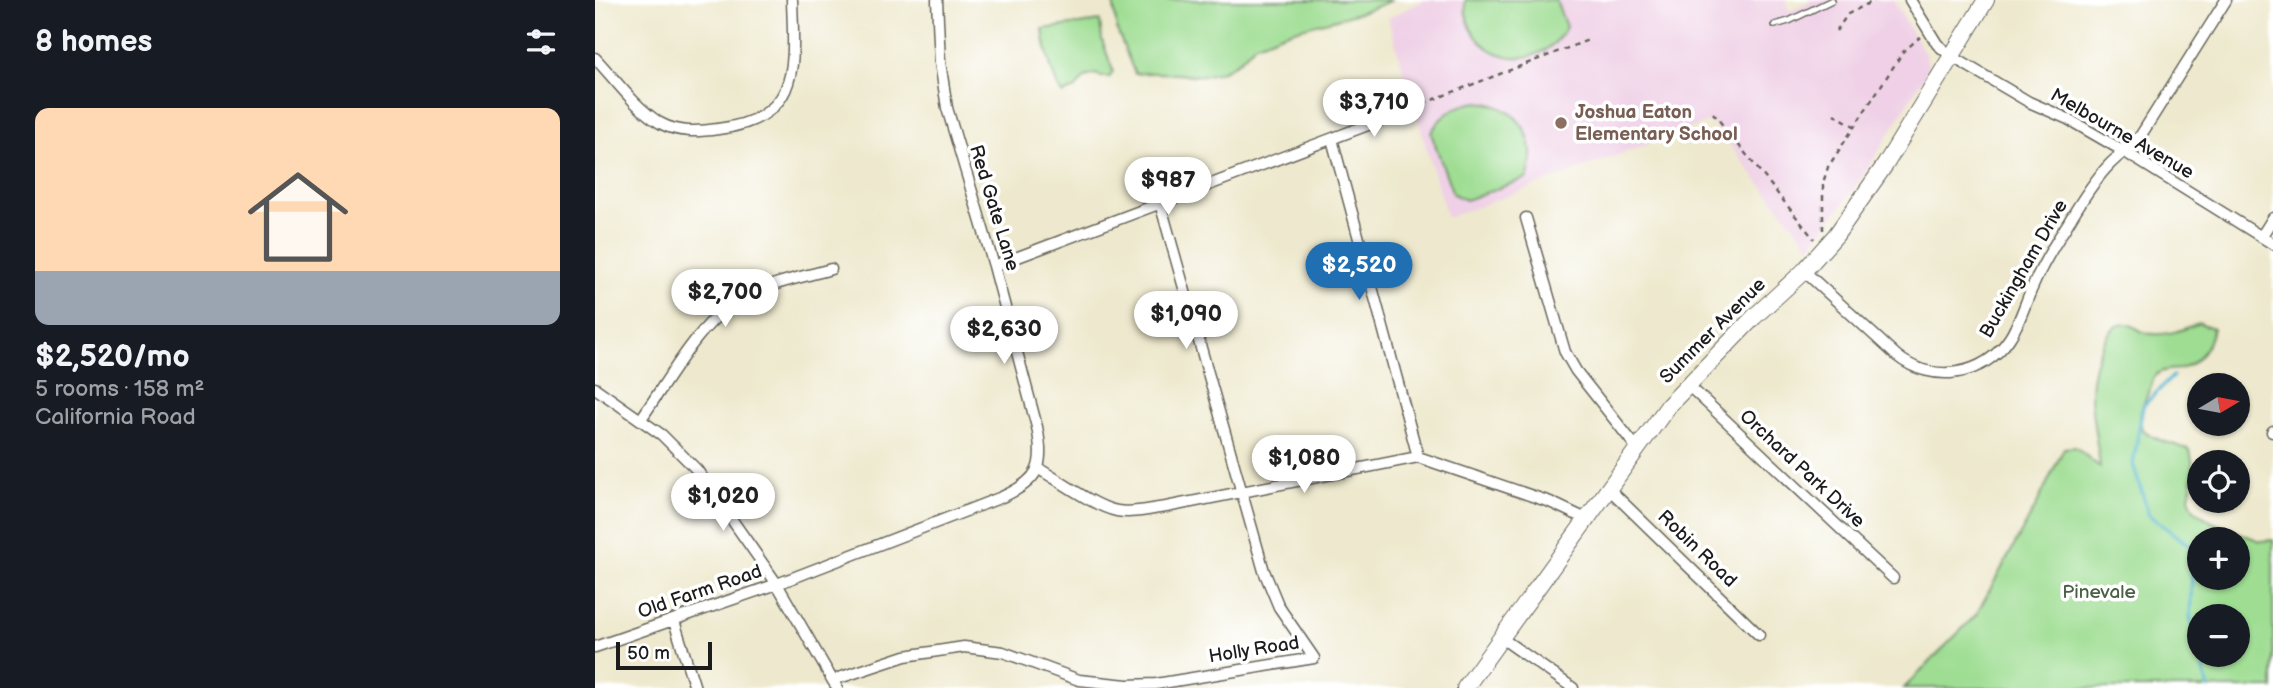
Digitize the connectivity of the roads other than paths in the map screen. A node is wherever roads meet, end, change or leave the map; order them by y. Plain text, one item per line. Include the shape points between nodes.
1 (792, 0) edge
2 (937, 0) edge
3 (1832, 0) edge
4 (1910, 0) edge
5 (1986, 0) edge
6 (2226, 0) edge
7 (1775, 25) dead end
8 (1951, 56) junction
9 (595, 58) edge
10 (1405, 111) road end
11 (1332, 139) junction
12 (2125, 152) junction
13 (1160, 203) junction
14 (1526, 218) dead end
15 (2273, 218) edge
16 (2261, 237) junction
17 (2273, 244) edge
18 (993, 266) junction
19 (831, 269) dead end
20 (1804, 271) junction
21 (1688, 385) junction
22 (595, 388) edge
23 (641, 419) junction
24 (1637, 449) junction
25 (1418, 457) junction
26 (1039, 468) junction
27 (1609, 489) junction
28 (1242, 491) junction
29 (1586, 519) junction
30 (1893, 578) dead end
31 (777, 584) junction
32 (674, 621) junction
33 (1759, 635) dead end
34 (1500, 637) junction
35 (595, 647) edge
36 (835, 684) edge
37 (695, 688) edge
38 (1465, 688) edge
39 (1573, 688) edge

1 - 9 street via 794,53 788,85 769,110 739,125 699,132 665,125 641,107
2 - 18 street, Red Gate Lane via 947,108
3 - 7 lane
4 - 8 street, Melbourne Avenue via 1939,46
5 - 8 street, Summer Avenue
6 - 12 street, Buckingham Drive via 2141,135
8 - 12 street, Melbourne Avenue
8 - 20 street, Summer Avenue via 1856,208
10 - 11 street
11 - 13 street
11 - 25 street
12 - 16 street, Melbourne Avenue
12 - 20 street, Buckingham Drive via 2109,165 2058,239 2010,338 1972,369 1943,374 1910,365
13 - 18 street
13 - 28 street
14 - 24 street via 1565,352
15 - 16 street
16 - 17 street, Melbourne Avenue
18 - 26 street, Red Gate Lane via 1037,427
19 - 23 street via 755,292 724,310 699,336
20 - 21 street, Summer Avenue
21 - 24 street, Summer Avenue
21 - 30 street, Orchard Park Drive
22 - 23 street
23 - 31 street via 697,470
24 - 27 street, Summer Avenue
25 - 28 street
25 - 29 street via 1551,502
26 - 28 street via 1118,511 1142,511
26 - 31 street via 1023,487 1002,497
27 - 29 street, Summer Avenue
27 - 33 street, Robin Road
28 - 36 street, Holly Road via 1268,584 1314,658 1127,685 1079,680 1003,652 964,647 905,656
29 - 34 street, Summer Avenue
31 - 32 street, Old Farm Road
31 - 36 street
32 - 35 street, Old Farm Road
32 - 37 street
34 - 38 street, Summer Avenue
34 - 39 street

